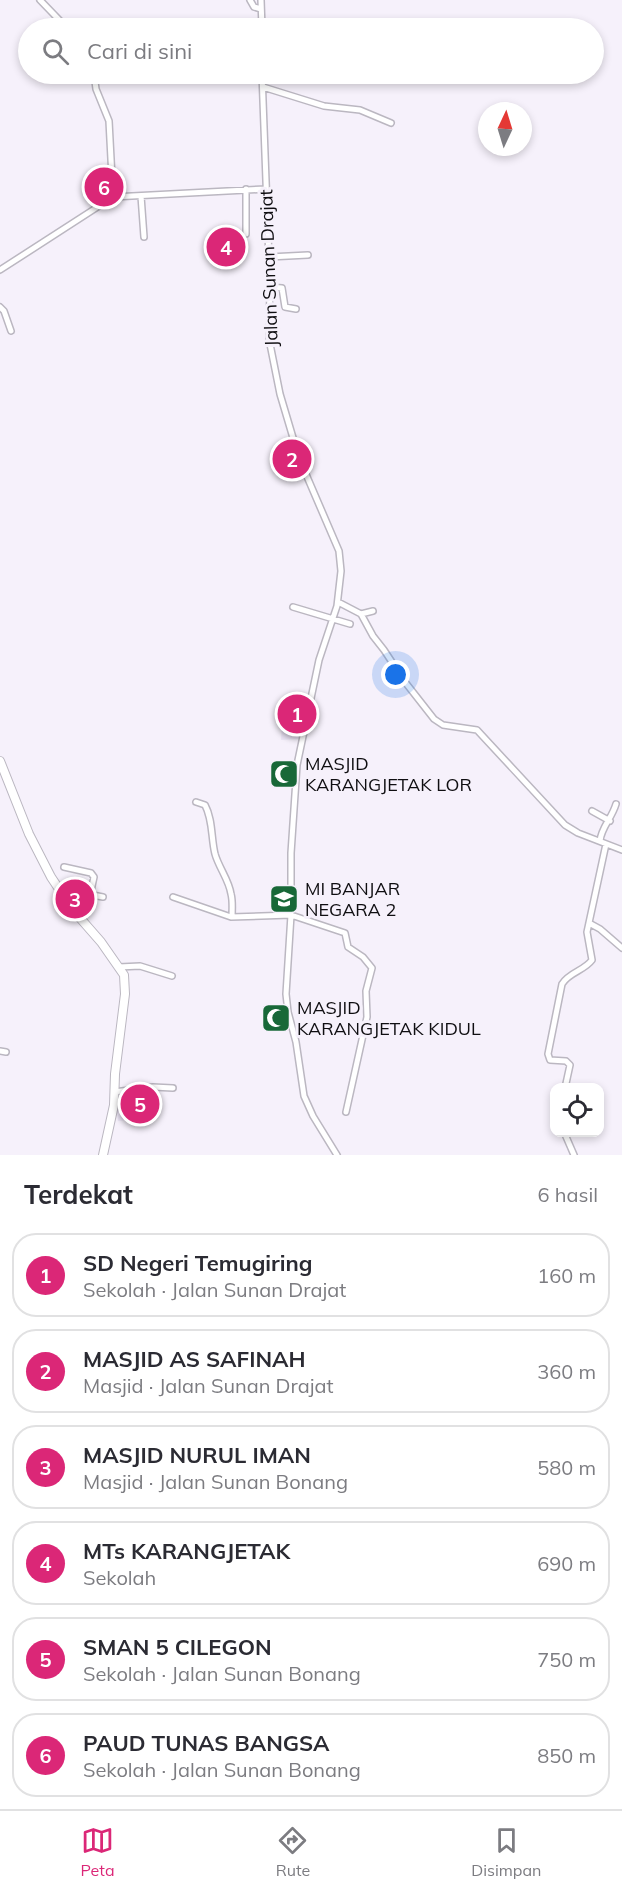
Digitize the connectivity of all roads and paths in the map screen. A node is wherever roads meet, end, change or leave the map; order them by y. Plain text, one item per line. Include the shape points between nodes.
1 (40, 0) edge
2 (250, 0) edge
3 (261, 0) edge
4 (261, 9) junction
5 (57, 18) edge
6 (261, 18) edge
7 (95, 84) edge
8 (262, 87) joint
9 (391, 123) dead end
10 (246, 189) junction
11 (266, 189) junction
12 (141, 196) junction
13 (113, 197) junction
14 (246, 234) dead end
15 (144, 237) dead end
16 (308, 255) dead end
17 (269, 257) junction
18 (0, 270) edge
19 (270, 287) junction
20 (0, 307) edge
21 (296, 309) dead end
22 (11, 331) dead end
23 (338, 602) junction
24 (293, 606) dead end
25 (373, 611) dead end
26 (361, 614) junction
27 (334, 619) junction
28 (350, 624) dead end
29 (0, 761) edge
30 (196, 802) dead end
31 (616, 804) dead end
32 (592, 812) dead end
33 (610, 821) junction
34 (603, 843) junction
35 (622, 850) edge
36 (64, 867) dead end
37 (61, 893) junction
38 (91, 895) junction
39 (103, 897) dead end
40 (173, 897) dead end
41 (73, 910) junction
42 (291, 915) junction
43 (232, 917) junction
44 (589, 923) junction
45 (622, 948) edge
46 (119, 967) junction
47 (172, 976) dead end
48 (566, 1083) edge
49 (173, 1088) dead end
50 (114, 1092) junction
51 (346, 1112) dead end
52 (566, 1137) edge
53 (103, 1155) edge
54 (337, 1155) edge
55 (574, 1155) edge

1 - 5 street
2 - 4 street
3 - 4 street
4 - 6 street
7 - 13 street via 109,121
8 - 9 street via 324,106 360,110
8 - 11 street, Jalan Sunan Drajat
10 - 11 street
10 - 12 street
10 - 14 street
11 - 17 street, Jalan Sunan Drajat
12 - 13 street
12 - 15 street
13 - 18 street
16 - 17 street
17 - 19 street, Jalan Sunan Drajat
19 - 21 street via 282,288 285,307
19 - 23 street, Jalan Sunan Drajat via 269,339 280,394 299,458 340,556
20 - 22 street
23 - 26 street
23 - 27 street, Jalan Sunan Drajat
24 - 27 street
25 - 26 street
26 - 34 street via 434,719 443,725 477,730 565,825
27 - 28 street
27 - 42 street, Jalan Sunan Drajat via 318,660 297,765
29 - 37 street via 29,834
30 - 43 street via 205,805 208,812 216,856 231,893
31 - 33 street
32 - 33 street
33 - 34 street via 602,831
34 - 35 street
34 - 44 street
36 - 38 street via 93,875
37 - 38 street
37 - 41 street
38 - 39 street
38 - 41 street via 86,909
40 - 43 street
41 - 46 street
42 - 43 street
42 - 51 street via 344,932 348,947 372,966 366,991 367,1017
42 - 54 street, Jalan Sunan Drajat via 287,1008 306,1103
44 - 45 street
44 - 48 street via 592,960 562,984 548,1054 550,1060 570,1065
46 - 47 street via 140,966
46 - 50 street via 124,975 125,994
49 - 50 street
50 - 53 street
52 - 55 street

